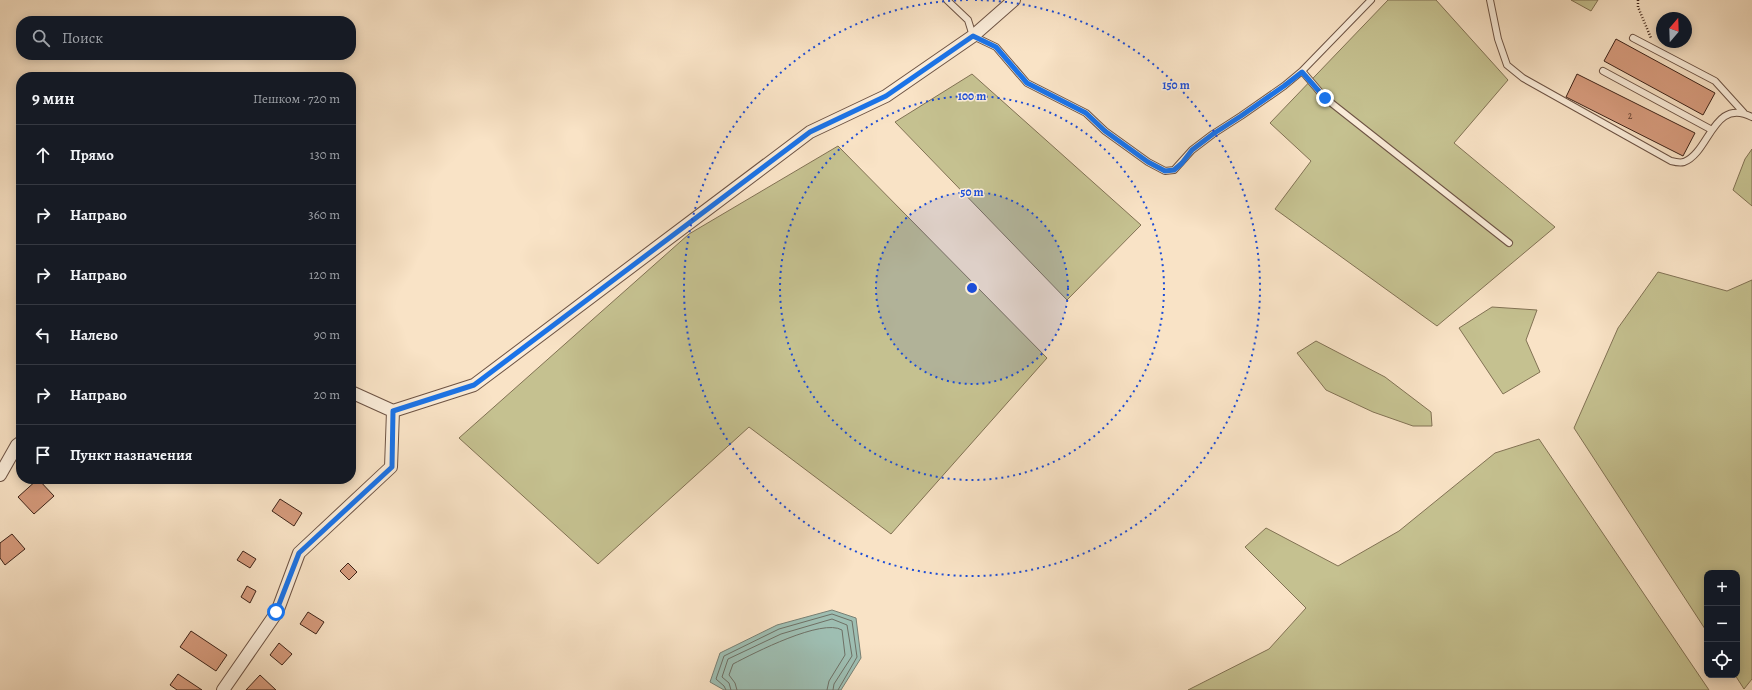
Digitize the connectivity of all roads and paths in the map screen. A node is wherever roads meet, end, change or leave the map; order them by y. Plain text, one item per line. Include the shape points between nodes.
1 (947, 0) edge
2 (1014, 0) edge
3 (1371, 0) edge
4 (1490, 0) edge
5 (1638, 0) edge
6 (973, 36) junction
7 (1633, 38) dead end
8 (1653, 48) junction
9 (1603, 71) dead end
10 (1302, 72) junction
11 (1744, 113) junction
12 (1752, 116) edge
13 (1712, 130) junction
14 (1509, 244) dead end
15 (356, 394) edge
16 (393, 411) junction
17 (16, 447) edge
18 (0, 475) edge
19 (222, 690) edge

1 - 6 lane via 968,20
2 - 6 street
3 - 10 lane
4 - 13 lane via 1498,39 1507,65 1523,78 1671,161 1682,163 1689,159
5 - 8 path via 1638,6 1651,34
6 - 10 lane via 996,47 1027,83 1086,113 1105,131 1165,171 1174,170 1192,150
6 - 16 street via 886,96 810,132 474,385
7 - 8 lane
8 - 11 lane via 1714,81
9 - 13 lane
10 - 14 lane via 1325,98
11 - 12 lane
11 - 13 lane via 1732,112
15 - 16 street
16 - 19 street via 392,467 299,553 276,612
17 - 18 street

